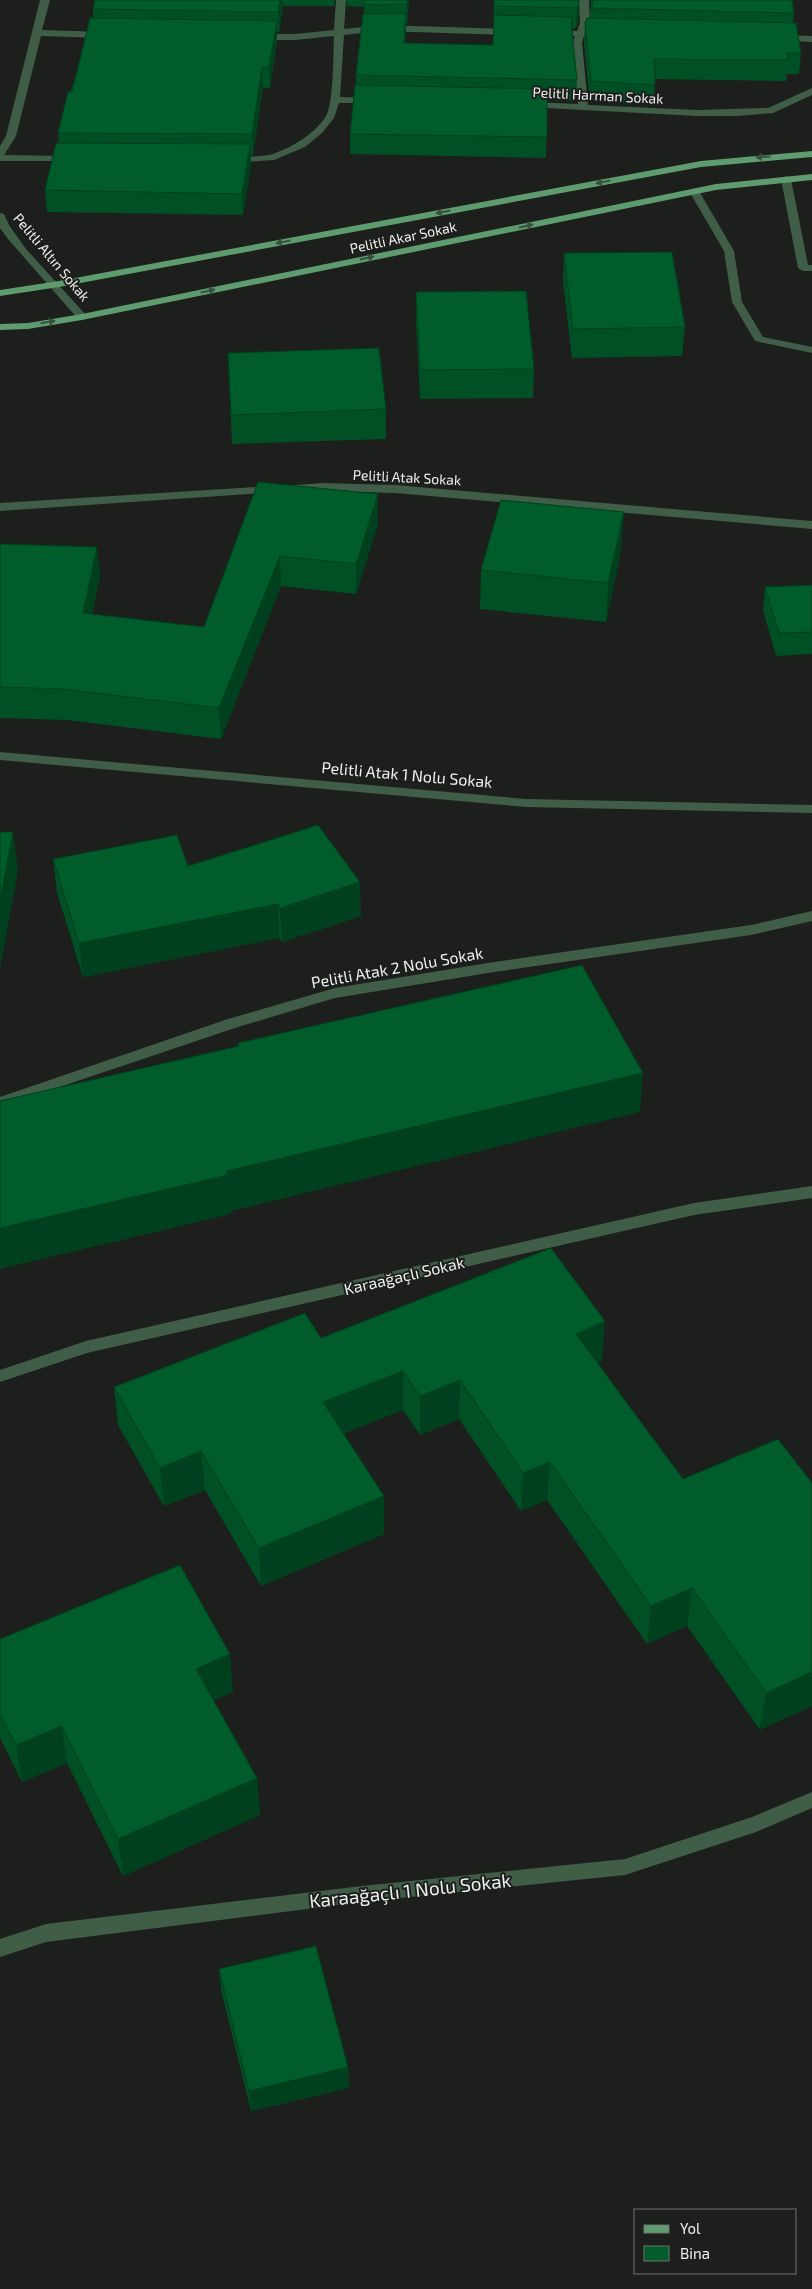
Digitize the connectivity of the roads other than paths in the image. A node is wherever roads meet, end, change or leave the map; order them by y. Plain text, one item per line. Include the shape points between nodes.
1 (45, 0) edge
2 (341, 0) edge
3 (584, 0) edge
4 (339, 32) junction
5 (524, 32) edge
6 (543, 32) edge
7 (37, 33) junction
8 (581, 33) junction
9 (620, 34) edge
10 (113, 35) edge
11 (247, 37) edge
12 (764, 38) edge
13 (812, 39) edge
14 (812, 91) edge
15 (335, 100) junction
16 (384, 101) edge
17 (514, 104) edge
18 (583, 106) junction
19 (812, 154) edge
20 (0, 156) edge
21 (79, 159) edge
22 (222, 161) edge
23 (812, 177) edge
24 (786, 179) junction
25 (694, 192) junction
26 (0, 216) edge
27 (812, 268) edge
28 (54, 285) junction
29 (0, 292) edge
30 (82, 317) junction
31 (0, 327) edge
32 (812, 350) edge
33 (0, 507) edge
34 (812, 525) edge
35 (0, 756) edge
36 (812, 809) edge
37 (812, 916) edge
38 (0, 1102) edge
39 (812, 1192) edge
40 (0, 1376) edge
41 (812, 1800) edge
42 (0, 1948) edge

1 - 7 street
2 - 4 street
3 - 8 street
4 - 5 street via 381,28
4 - 11 street via 295,37
4 - 15 street
6 - 8 street
7 - 10 street
7 - 20 street via 11,136
8 - 9 street
8 - 18 street via 577,43
12 - 13 street
14 - 18 street, Pelitli Harman Sokak via 770,111 697,114
15 - 16 street
15 - 22 street via 331,116 301,145 274,157
17 - 18 street, Pelitli Harman Sokak
19 -> 28 main road, Pelitli Akar Sokak via 700,164
20 - 21 street
23 - 24 main road, Pelitli Akar Sokak
24 - 25 main road, Pelitli Akar Sokak
24 - 27 street via 803,268
30 -> 25 main road, Pelitli Akar Sokak
25 - 32 street via 729,252 737,302 759,339
26 - 28 street, Pelitli Altın Sokak via 12,238
28 - 29 main road, Pelitli Akar Sokak
28 - 30 street, Pelitli Altın Sokak
31 -> 30 main road, Pelitli Akar Sokak
33 - 34 street, Pelitli Atak Sokak via 323,487 395,489
35 - 36 street, Pelitli Atak 1 Nolu Sokak via 526,803
37 - 38 street, Pelitli Atak 2 Nolu Sokak via 752,930 335,993 233,1023
39 - 40 street, Karaağaçlı Sokak via 694,1208 86,1347
41 - 42 street, Karaağaçlı 1 Nolu Sokak via 756,1824 625,1867 362,1894 46,1933

